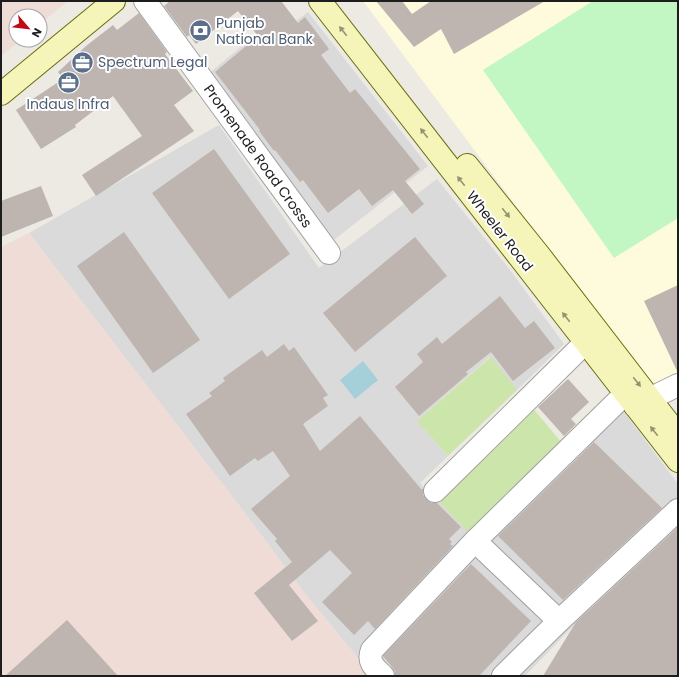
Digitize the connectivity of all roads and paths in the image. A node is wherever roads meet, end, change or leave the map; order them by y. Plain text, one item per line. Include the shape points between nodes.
1 (114, 1) edge
2 (145, 1) edge
3 (320, 1) edge
4 (339, 1) edge
5 (1, 94) edge
6 (329, 253) dead end
7 (586, 342) junction
8 (612, 363) junction
9 (678, 385) edge
10 (637, 399) junction
11 (678, 435) edge
12 (678, 462) edge
13 (435, 491) dead end
14 (678, 510) edge
15 (475, 541) junction
16 (559, 621) junction
17 (383, 676) edge
18 (503, 676) edge

1 - 5 main road
2 - 6 street, Promenade Road Crosss
7 -> 3 main road, Wheeler Road
4 -> 8 main road, Wheeler Road via 540,256
7 - 8 main road, Wheeler Road
7 - 13 street
8 - 10 main road, Wheeler Road
9 - 10 street
10 - 11 main road, Wheeler Road
12 -> 10 main road, Wheeler Road
10 - 15 street
14 - 16 street
15 - 16 street
15 - 17 street via 372,650 371,664
16 - 18 street

